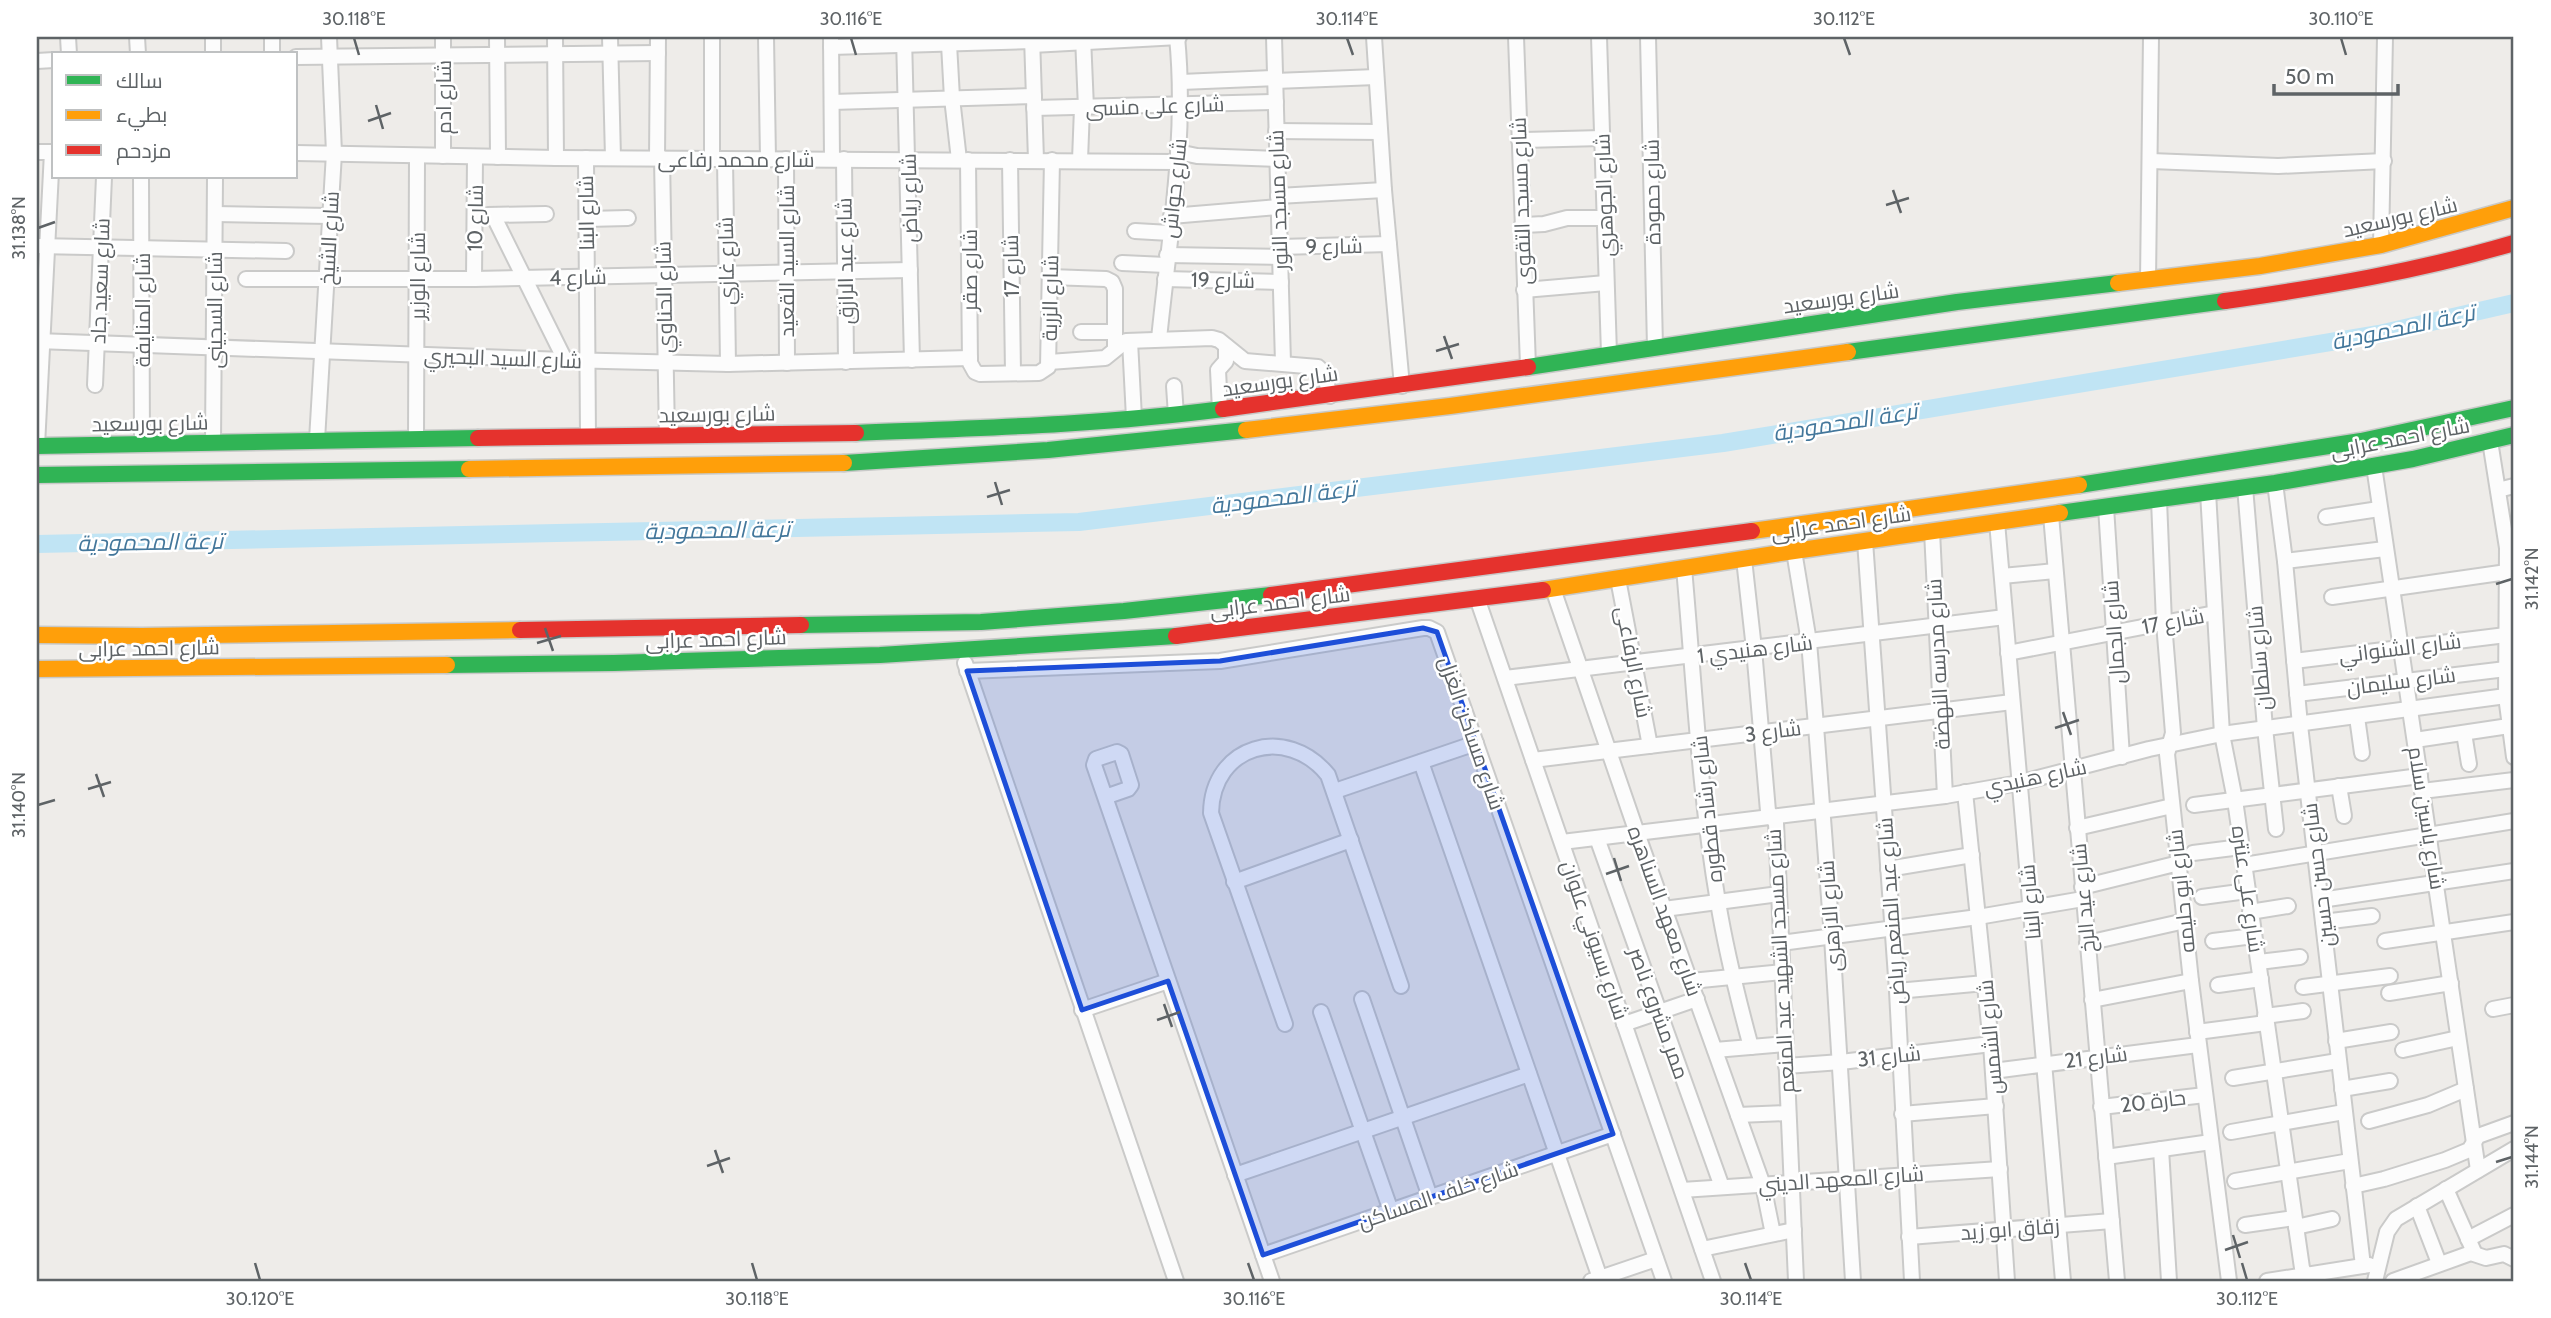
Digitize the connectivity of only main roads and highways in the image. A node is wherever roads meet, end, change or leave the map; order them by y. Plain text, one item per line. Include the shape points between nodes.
1 (2514, 208) edge
2 (2514, 243) edge
3 (2514, 408) edge
4 (2514, 435) edge
5 (37, 446) edge
6 (37, 475) edge
7 (37, 635) edge
8 (37, 669) edge

1 - 5 main road, شارع بورسعيد via 2381,244 2260,265 1957,302 1220,411 1028,426 869,432
2 - 6 main road via 2446,262 2311,289 1385,415 1114,445 783,465
3 - 7 main road, شارع احمد عرابى via 2361,441 2144,476 1491,567 1124,611 981,622 810,626
4 - 8 main road, شارع احمد عرابى via 2374,467 2275,483 1553,589 1140,639 880,655 614,663

